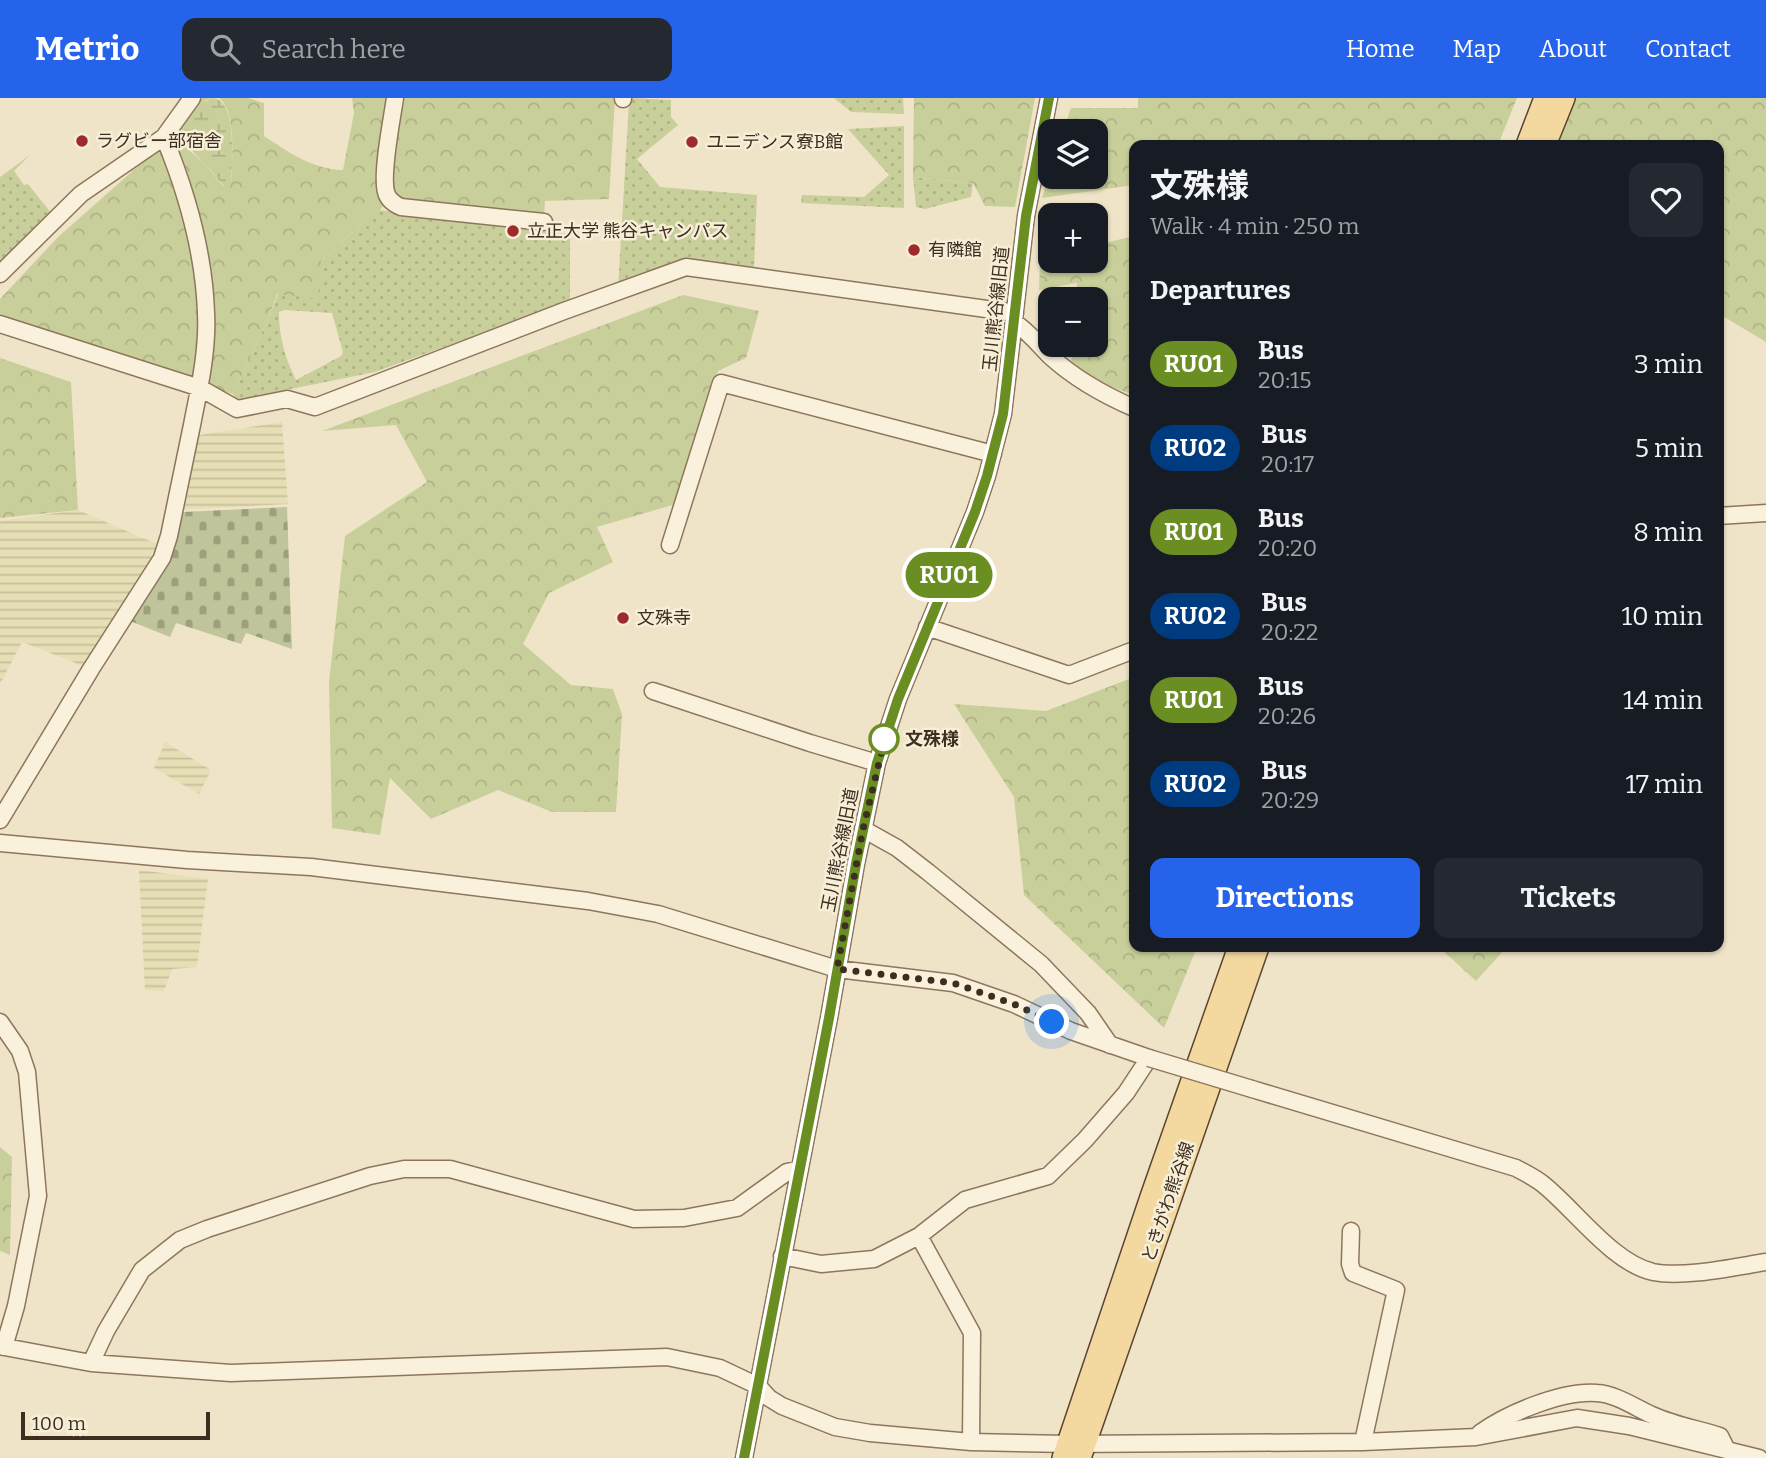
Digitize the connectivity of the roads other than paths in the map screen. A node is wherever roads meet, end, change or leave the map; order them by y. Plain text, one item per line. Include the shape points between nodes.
1 (192, 98) edge
2 (395, 98) edge
3 (1049, 98) edge
4 (1545, 98) edge
5 (1564, 98) edge
6 (164, 137) junction
7 (1529, 140) edge
8 (1547, 140) edge
9 (544, 222) dead end
10 (0, 274) edge
11 (1014, 318) junction
12 (0, 324) edge
13 (200, 388) junction
14 (1129, 406) edge
15 (993, 454) junction
16 (1766, 513) edge
17 (1724, 516) edge
18 (670, 545) dead end
19 (927, 628) junction
20 (1129, 652) edge
21 (653, 691) dead end
22 (877, 763) junction
23 (0, 820) edge
24 (863, 829) junction
25 (0, 843) edge
26 (1237, 952) edge
27 (1256, 952) edge
28 (837, 969) junction
29 (0, 1022) edge
30 (1110, 1045) junction
31 (1149, 1058) junction
32 (800, 1169) junction
33 (1351, 1231) dead end
34 (919, 1236) junction
35 (782, 1256) junction
36 (1766, 1262) edge
37 (2, 1347) edge
38 (91, 1363) junction
39 (758, 1386) junction
40 (1476, 1437) junction
41 (971, 1442) junction
42 (1363, 1442) junction
43 (1074, 1451) edge
44 (1728, 1452) junction
45 (744, 1458) edge
46 (1759, 1458) edge

1 - 6 street
2 - 9 street via 386,173 386,192 393,203
3 - 11 street, 玉川熊谷線旧道 via 1026,216
4 - 7 main road
5 - 8 main road
6 - 10 street via 80,194
6 - 13 street via 182,180 202,270 206,315
11 - 13 street via 686,267 315,408 287,399 237,409
11 - 14 street via 1070,372
11 - 15 street, 玉川熊谷線旧道 via 1003,414
12 - 13 street
13 - 23 street via 162,558
15 - 18 street via 721,383
15 - 19 street, 玉川熊谷線旧道 via 975,512
16 - 17 street
19 - 20 street via 1069,675
19 - 22 street, 玉川熊谷線旧道
21 - 22 street
22 - 24 street, 玉川熊谷線旧道
24 - 28 street, 玉川熊谷線旧道
24 - 30 street via 897,848 1041,964 1088,1013
25 - 28 street via 312,867 588,901 658,914
26 - 43 main road, ときがわ熊谷線 via 1152,1195
27 - 43 main road, ときがわ熊谷線
28 - 30 street via 953,983
28 - 32 street, 玉川熊谷線旧道
29 - 37 street via 20,1051 27,1072 38,1196 16,1306
30 - 31 street
31 - 34 street via 1126,1093 1048,1176 965,1200
31 - 36 street, bridge via 1516,1168 1542,1183 1613,1251 1644,1269 1695,1272
32 - 35 street, 玉川熊谷線旧道
32 - 38 street via 787,1172 737,1208 684,1218 634,1219 450,1169 370,1176 180,1240 142,1270
33 - 42 street via 1353,1273 1396,1290
34 - 35 street via 874,1259 821,1264
34 - 41 street via 972,1333
35 - 39 street, 玉川熊谷線旧道
37 - 38 street
38 - 39 street via 231,1373 667,1357 720,1368
39 - 41 street via 782,1406 835,1427
39 - 45 street, 玉川熊谷線旧道
40 - 42 street
40 - 44 street via 1577,1419 1629,1426
40 - 44 street via 1498,1420 1550,1401 1577,1393 1599,1393 1655,1417 1720,1436
41 - 43 street
42 - 43 street
44 - 46 street

